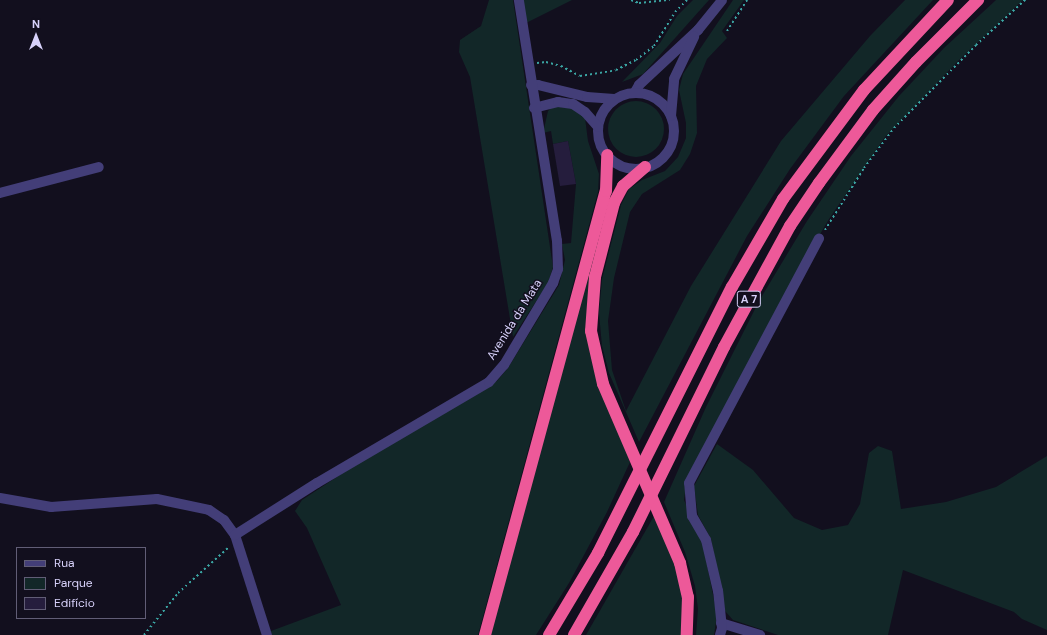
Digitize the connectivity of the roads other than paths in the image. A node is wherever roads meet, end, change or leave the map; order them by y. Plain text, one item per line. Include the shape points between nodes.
1 (519, 0) edge
2 (722, 0) edge
3 (948, 0) edge
4 (978, 0) edge
5 (698, 30) junction
6 (530, 85) junction
7 (635, 92) junction
8 (614, 99) junction
9 (534, 108) junction
10 (671, 116) junction
11 (598, 128) junction
12 (607, 155) junction
13 (99, 166) dead end
14 (645, 167) junction
15 (0, 193) edge
16 (819, 238) road end
17 (0, 498) edge
18 (236, 538) junction
19 (721, 622) junction
20 (267, 635) edge
21 (485, 635) edge
22 (549, 635) edge
23 (574, 635) edge
24 (687, 635) edge
25 (720, 635) edge
26 (760, 635) edge

1 - 6 street, Avenida da Mata
2 - 5 street
3 - 22 highway, A 7 via 906,42 860,95 783,199 732,287 598,553
4 - 23 highway, A 7 via 916,62 873,110 790,226 724,347 632,532
5 - 7 street via 639,85
5 - 10 street via 674,79
6 - 8 street via 587,97
6 - 9 street, Avenida da Mata
7 - 8 street
7 - 10 street via 656,99
8 - 11 street via 606,107
9 - 11 street via 558,102 572,104 585,112
9 - 18 street, Avenida da Mata via 557,241 558,269 553,283 504,365 489,382 317,483
10 - 14 street via 674,126 670,148 659,160
11 - 12 street via 599,142
12 - 14 street via 624,167
12 - 21 highway via 606,191
13 - 15 street
14 - 24 highway via 623,186 614,203 595,277 591,331 597,362 627,440 665,524 685,580 689,610
16 - 19 street via 689,483 692,516 706,540 718,591
17 - 18 street via 51,507 157,499 208,510 224,520
18 - 20 street
19 - 25 street
19 - 26 street

